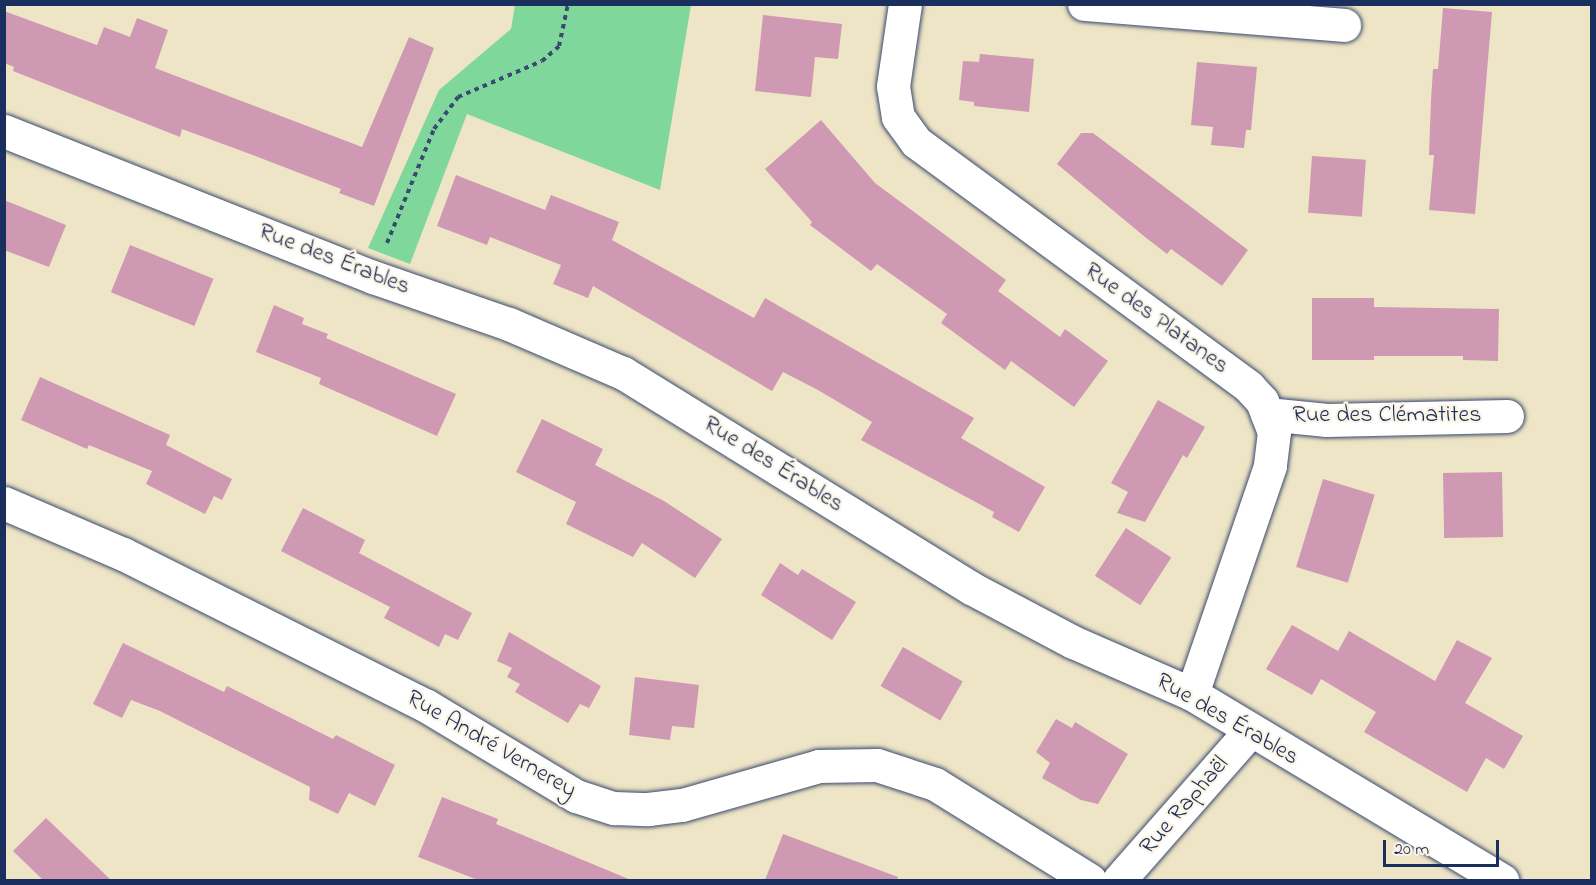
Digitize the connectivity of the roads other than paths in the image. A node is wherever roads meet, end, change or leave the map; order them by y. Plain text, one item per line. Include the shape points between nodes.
1 (905, 4) edge
2 (1084, 4) edge
3 (1344, 25) dead end
4 (4, 131) edge
5 (1267, 414) junction
6 (1507, 416) dead end
7 (4, 503) edge
8 (1192, 694) junction
9 (1250, 731) junction
10 (1090, 880) edge
11 (1119, 880) edge
12 (1502, 880) edge

1 - 5 street, Rue des Platanes via 893,86 898,117 916,142 1249,387 1262,401
2 - 3 street
4 - 8 street, Rue des Érables via 373,277 509,324 623,373 971,588 1073,642
5 - 6 street, Rue des Clématites via 1327,420
5 - 8 street, Rue des Platanes via 1274,445 1270,466
7 - 10 street, Rue André Vernerey via 123,554 425,705 576,796 614,808 648,809 682,805 819,766 877,765 935,784
8 - 9 street, Rue des Érables
9 - 11 street, Rue Raphaël
9 - 12 street, Rue des Érables

